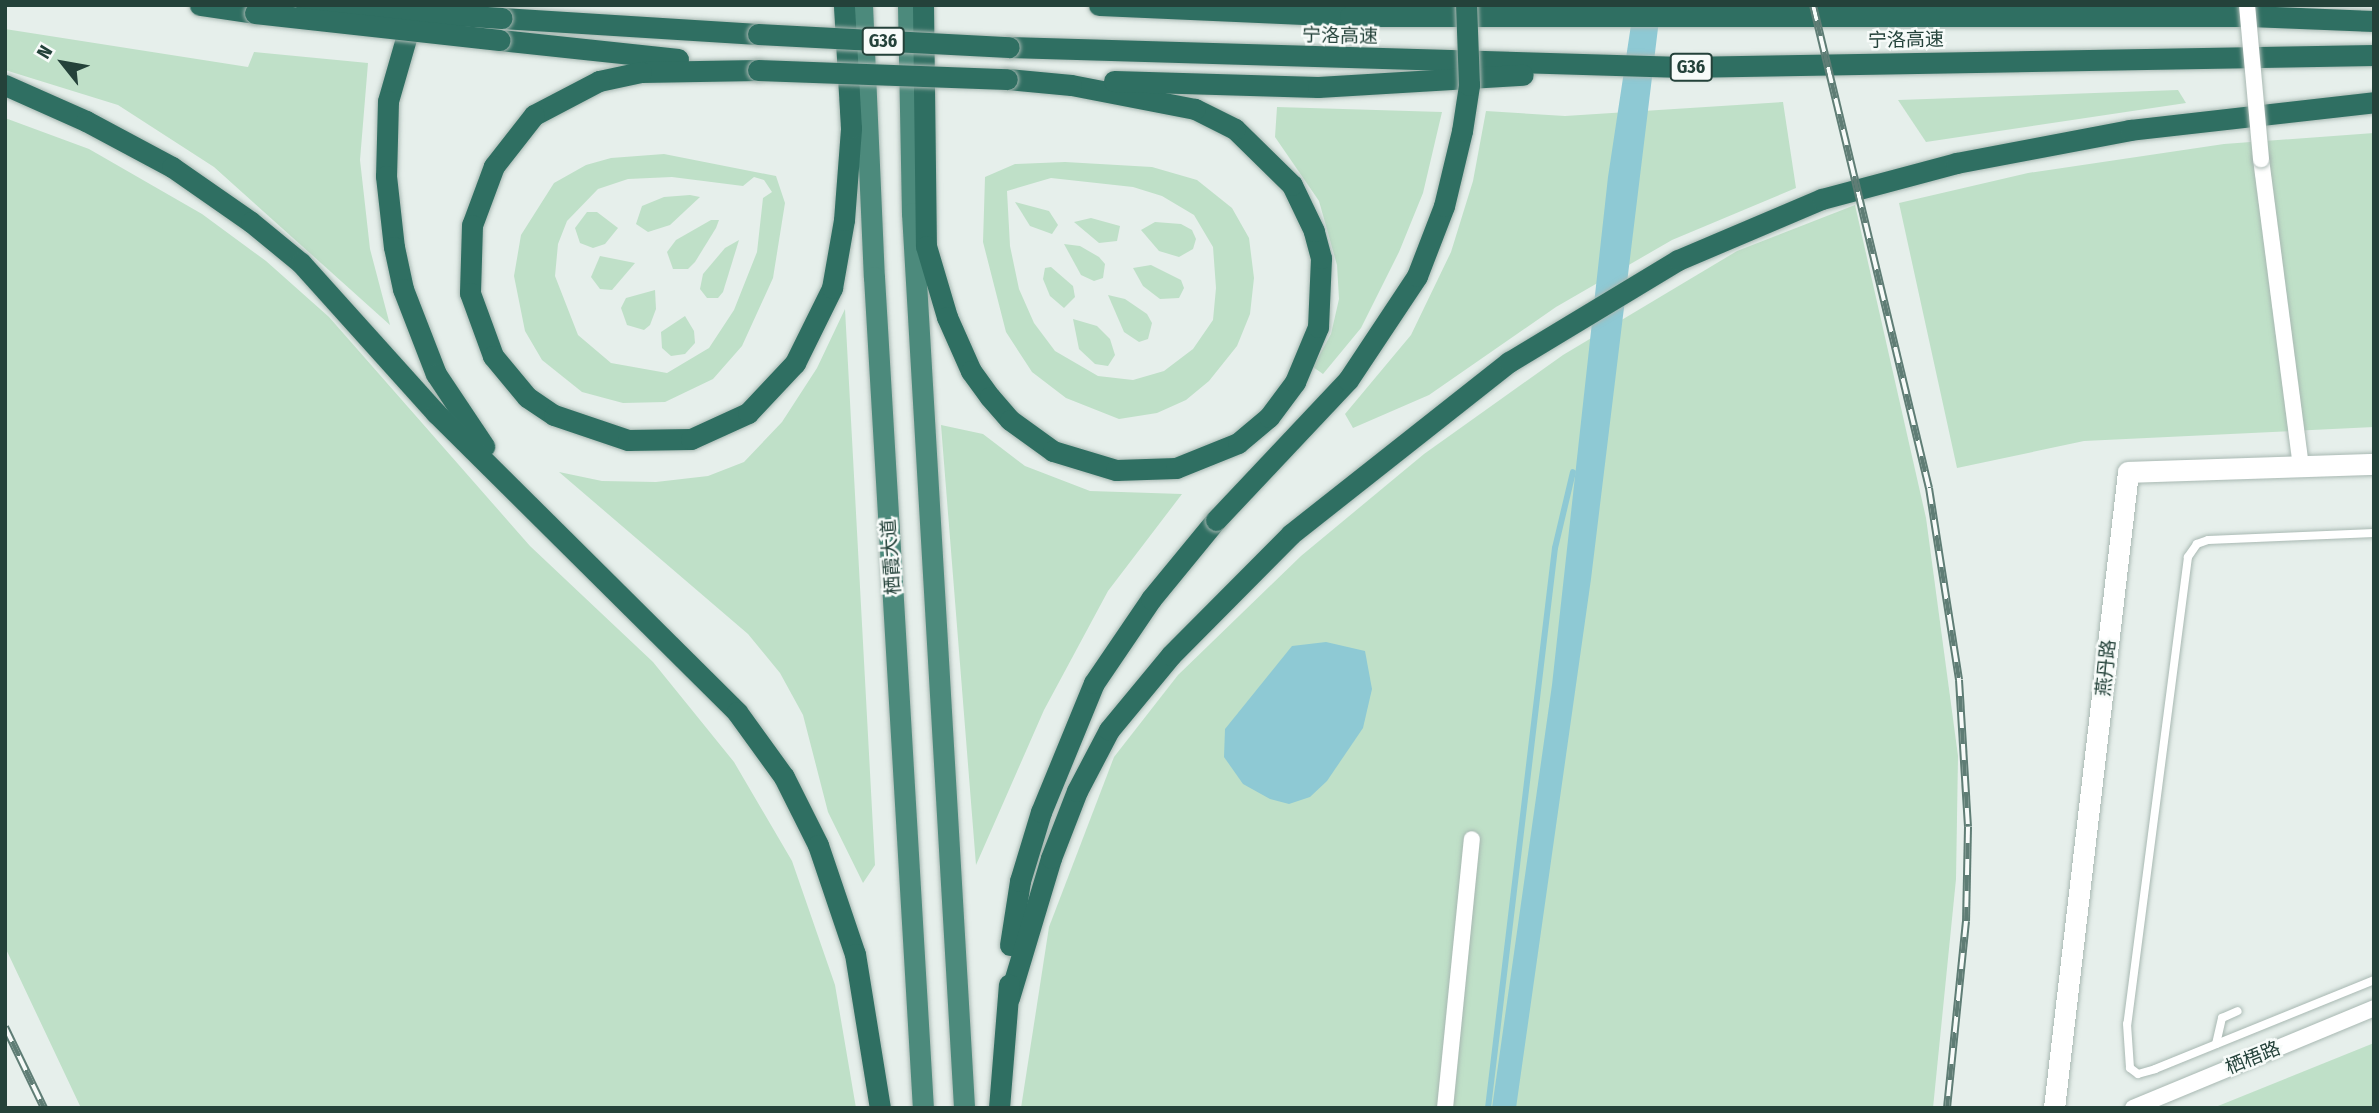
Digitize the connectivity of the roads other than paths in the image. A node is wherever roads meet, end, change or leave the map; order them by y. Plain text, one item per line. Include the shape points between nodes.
1 (200, 5) edge
2 (306, 5) edge
3 (415, 5) edge
4 (844, 5) edge
5 (862, 5) edge
6 (908, 5) edge
7 (923, 5) edge
8 (1099, 5) edge
9 (1466, 5) edge
10 (2247, 5) edge
11 (2374, 21) edge
12 (501, 29) junction
13 (2374, 55) edge
14 (1683, 67) junction
15 (733, 68) junction
16 (1007, 79) junction
17 (5, 85) edge
18 (2374, 102) edge
19 (2374, 464) edge
20 (2301, 466) junction
21 (528, 507) junction
22 (2374, 533) edge
23 (1472, 839) dead end
24 (2374, 980) edge
25 (1009, 998) junction
26 (2374, 1008) edge
27 (2238, 1011) dead end
28 (2216, 1044) junction
29 (880, 1108) edge
30 (923, 1108) edge
31 (964, 1108) edge
32 (999, 1108) edge
33 (1445, 1108) edge
34 (2054, 1108) edge
35 (2133, 1108) edge

1 - 12 highway, bridge via 255,13
2 - 12 highway, 宁洛高速 / G36, bridge
3 - 21 highway via 388,114 386,176 403,289 436,374
4 - 15 highway via 851,128 844,220 832,288 795,363 748,413 691,439 628,440 554,415 527,397 493,356 470,293 472,225 494,166 534,115 598,81 641,72
5 - 30 highway, 栖霞大道 via 874,291
6 - 31 highway, 栖霞大道 via 913,227
7 - 16 highway via 926,246 947,317 984,389 1010,420 1041,444 1084,463 1116,470 1176,468 1238,443 1269,417 1295,382 1318,327 1321,258 1292,184 1235,129 1195,109 1084,87
8 - 11 highway, 宁洛高速 via 1350,16 2250,16
9 - 25 highway, bridge via 1469,85 1462,131 1444,205 1417,276 1348,380 1216,520 1151,599 1094,683 1064,750 1020,881 1010,941
10 - 20 street, bridge via 2261,159
12 - 14 highway, 宁洛高速 / G36, bridge
12 - 15 highway
13 - 14 highway, 宁洛高速 / G36
14 - 16 highway via 1318,87
15 - 16 highway, bridge
17 - 21 highway via 172,167 251,222 301,263
18 - 25 highway via 2130,130 1956,163 1822,200 1678,260 1509,362 1291,534 1171,655 1109,730 1077,791 1051,858
19 - 20 street, 燕丹路
20 - 34 street, 燕丹路 via 2128,472
21 - 29 highway via 729,702 784,777 818,845 855,954
22 - 28 lane via 2208,540 2197,544 2188,557 2126,1048 2130,1068 2138,1074
23 - 33 street
24 - 28 lane
25 - 32 highway
26 - 35 street, 栖梧路
27 - 28 lane via 2222,1018

